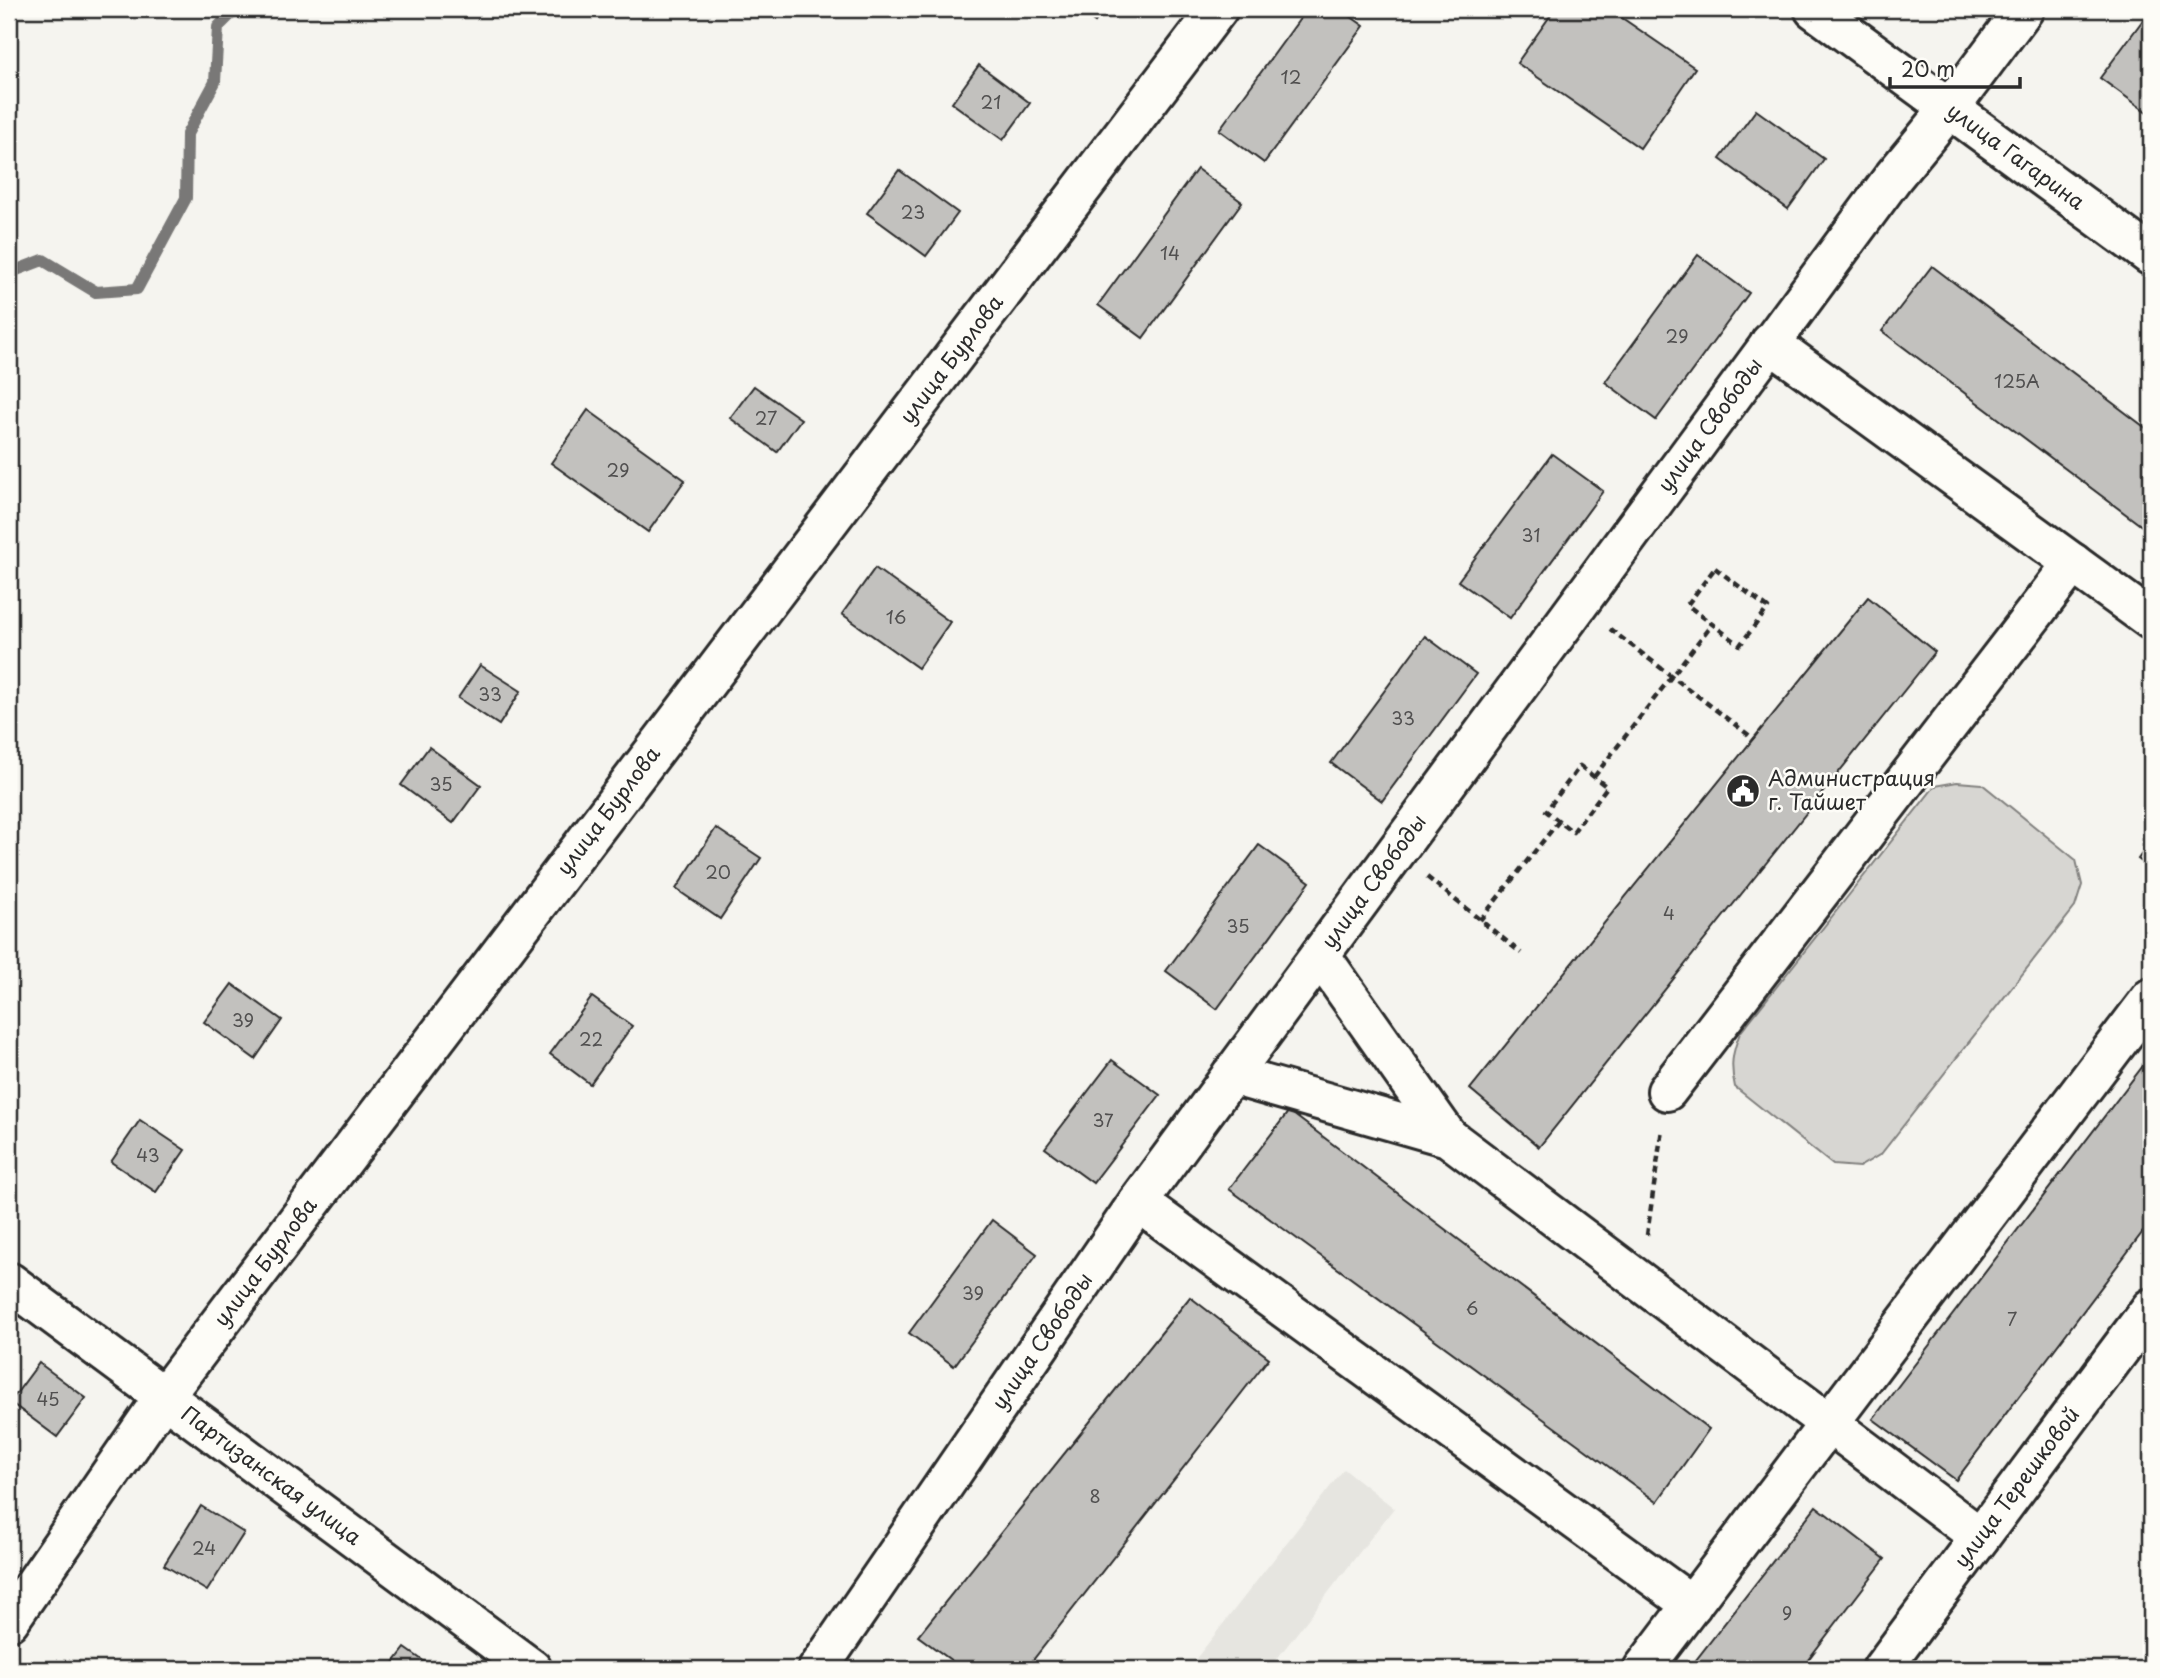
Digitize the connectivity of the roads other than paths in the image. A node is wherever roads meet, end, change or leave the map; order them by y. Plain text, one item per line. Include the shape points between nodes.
1 (1218, 9) edge
2 (1814, 9) edge
3 (2012, 13) edge
4 (1950, 108) junction
5 (2151, 256) edge
6 (1770, 343) junction
7 (2073, 563) junction
8 (2151, 620) edge
9 (1320, 955) junction
10 (2151, 998) edge
11 (1231, 1075) junction
12 (1667, 1091) road end
13 (1447, 1137) junction
14 (1138, 1202) junction
15 (9, 1282) edge
16 (2151, 1308) edge
17 (165, 1395) junction
18 (1830, 1423) junction
19 (1980, 1537) junction
20 (1692, 1605) junction
21 (9, 1621) edge
22 (532, 1669) edge
23 (818, 1669) edge
24 (1643, 1669) edge
25 (1882, 1669) edge

1 - 17 street, улица Бурлова
2 - 4 street, улица Гагарина
3 - 4 street, улица Свободы
4 - 5 street, улица Гагарина
4 - 6 street, улица Свободы
6 - 7 street
6 - 9 street, улица Свободы
7 - 8 street
7 - 12 street
9 - 11 street, улица Свободы
9 - 13 street
10 - 18 street
11 - 13 street
11 - 14 street, улица Свободы
13 - 18 street
14 - 20 street
14 - 23 street, улица Свободы
15 - 17 street, Партизанская улица
16 - 19 street, улица Терешковой
17 - 21 street, улица Бурлова
17 - 22 street, Партизанская улица
18 - 19 street
18 - 20 street
19 - 25 street, улица Терешковой
20 - 24 street

